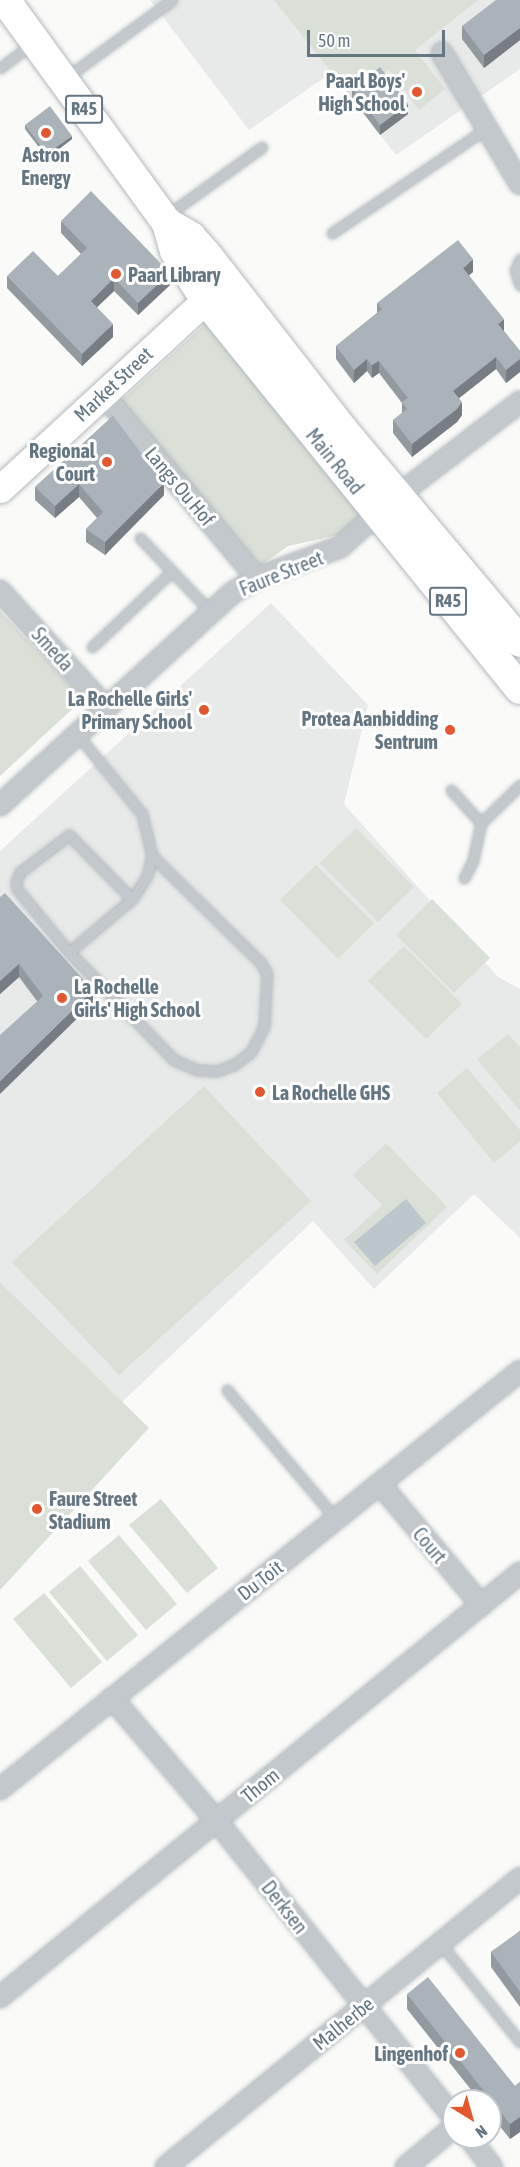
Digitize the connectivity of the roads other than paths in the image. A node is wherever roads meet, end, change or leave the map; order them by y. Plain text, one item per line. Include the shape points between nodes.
1 (5, 0) edge
2 (172, 0) edge
3 (35, 42) junction
4 (442, 53) dead end
5 (0, 68) edge
6 (63, 80) junction
7 (487, 128) junction
8 (262, 147) dead end
9 (520, 184) edge
10 (165, 220) junction
11 (332, 233) dead end
12 (520, 259) edge
13 (520, 285) edge
14 (216, 289) junction
15 (103, 394) junction
16 (520, 402) edge
17 (3, 480) edge
18 (387, 505) junction
19 (140, 538) dead end
20 (172, 571) junction
21 (257, 578) junction
22 (0, 591) edge
23 (211, 612) junction
24 (520, 642) edge
25 (92, 647) dead end
26 (520, 689) edge
27 (106, 708) junction
28 (77, 734) junction
29 (520, 785) edge
30 (452, 790) dead end
31 (0, 805) edge
32 (481, 823) junction
33 (152, 856) junction
34 (464, 878) dead end
35 (132, 899) junction
36 (69, 952) junction
37 (520, 1371) edge
38 (227, 1390) dead end
39 (380, 1484) junction
40 (336, 1519) junction
41 (520, 1573) edge
42 (481, 1605) junction
43 (112, 1698) junction
44 (0, 1789) edge
45 (216, 1820) junction
46 (520, 1878) edge
47 (441, 1944) junction
48 (0, 1997) edge
49 (363, 2007) junction
50 (520, 2042) edge
51 (442, 2103) edge
52 (442, 2137) edge
53 (478, 2149) edge
54 (166, 2167) edge
55 (406, 2167) edge
56 (492, 2167) edge

1 - 3 main road, Main Road / R45
2 - 6 lane
3 - 5 lane
3 - 6 main road, Main Road / R45
4 - 7 street
6 - 10 main road, Main Road / R45
7 - 9 street
7 - 11 lane
8 - 10 lane
10 - 14 main road, Main Road / R45 via 175,251
12 - 13 lane via 515,270
14 - 15 main road, Market Street
14 - 18 main road, Main Road / R45
15 - 17 main road, Market Street
15 - 21 street, Langs Ou Hof
16 - 18 street, Faure Street
18 - 21 street, Faure Street via 340,547
18 - 24 main road, Main Road / R45
18 - 26 main road, Main Road / R45
19 - 20 lane
20 - 23 lane
20 - 25 lane
21 - 23 street, Faure Street
22 - 27 street, Smeda
23 - 27 street, Faure Street
27 - 28 street, Faure Street
28 - 31 street, Faure Street
28 - 33 lane via 142,813
29 - 32 lane
30 - 32 lane
32 - 34 lane via 473,861
33 - 35 lane via 147,876
33 - 36 lane via 261,963 268,991 264,1027 251,1052 217,1071 198,1070 174,1060
35 - 36 lane
35 - 36 lane via 76,838 62,836 20,872 16,882 17,889
37 - 39 street, Du Toit
38 - 40 lane
39 - 40 street, Du Toit
39 - 42 street, Court
40 - 43 street, Du Toit
41 - 42 street, Thom
42 - 45 street, Thom
43 - 44 street, Du Toit
43 - 45 street, Derksen
45 - 48 street, Thom
45 - 49 street, Derksen
46 - 47 street, Malherbe
47 - 49 street, Malherbe
47 - 50 lane
49 - 51 street, Derksen
49 - 54 street, Malherbe
52 - 55 street
53 - 56 street

